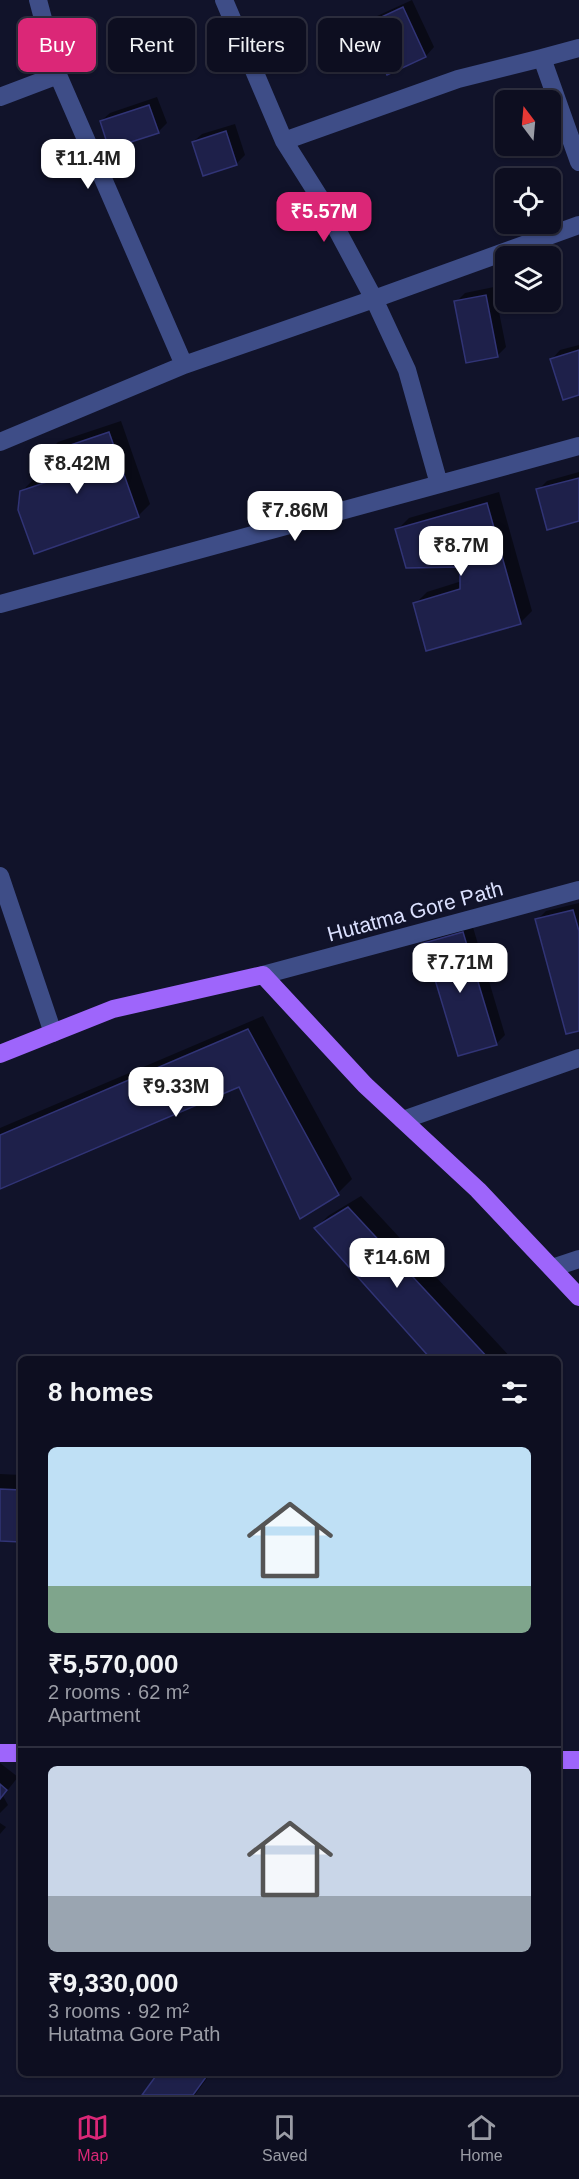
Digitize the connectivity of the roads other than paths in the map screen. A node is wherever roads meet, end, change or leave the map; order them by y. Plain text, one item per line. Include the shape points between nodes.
1 (38, 0) edge
2 (224, 0) edge
3 (579, 48) edge
4 (542, 58) junction
5 (58, 75) junction
6 (0, 97) edge
7 (284, 141) junction
8 (579, 162) edge
9 (579, 225) edge
10 (374, 299) junction
11 (184, 365) junction
12 (0, 442) edge
13 (579, 446) edge
14 (439, 484) junction
15 (0, 604) edge
16 (0, 876) edge
17 (579, 890) edge
18 (263, 975) junction
19 (53, 1033) junction
20 (0, 1054) edge
21 (579, 1058) edge
22 (404, 1120) junction
23 (579, 1258) edge
24 (552, 1268) junction
25 (579, 1297) edge
26 (0, 1753) edge
27 (18, 1753) edge
28 (561, 1760) edge
29 (579, 1760) edge

1 - 5 street
2 - 7 street
3 - 4 street
4 - 7 street via 458,79
4 - 8 street
5 - 6 street
5 - 11 street
7 - 10 street via 320,198
9 - 10 street
10 - 11 street
10 - 14 street via 407,370
11 - 12 street
13 - 14 street
14 - 15 street
16 - 19 street
17 - 18 street, Hutatma Gore Path
18 - 19 main road via 113,1010
18 - 22 main road via 365,1085
19 - 20 main road
21 - 22 street
22 - 24 main road
23 - 24 street
24 - 25 main road
26 - 27 main road
28 - 29 main road

